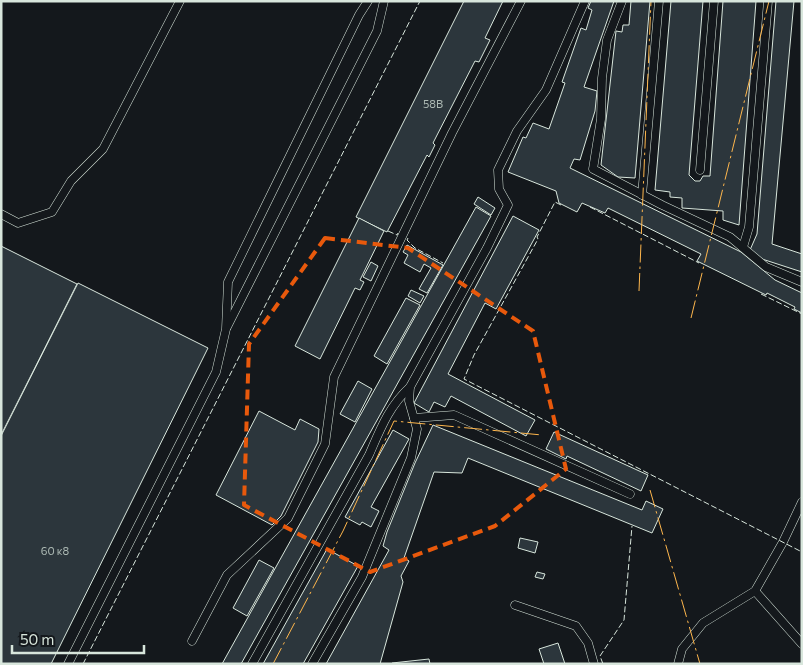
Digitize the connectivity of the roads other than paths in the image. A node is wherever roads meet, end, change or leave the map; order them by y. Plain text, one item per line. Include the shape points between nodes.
1 (180, 1) edge
2 (368, 1) edge
3 (384, 1) edge
4 (521, 1) edge
5 (585, 1) edge
6 (622, 1) edge
7 (659, 1) edge
8 (714, 1) edge
9 (768, 1) edge
10 (700, 170) dead end
11 (642, 194) junction
12 (1, 214) edge
13 (743, 247) junction
14 (802, 282) edge
15 (226, 328) junction
16 (410, 387) junction
17 (414, 418) junction
18 (630, 494) dead end
19 (802, 502) edge
20 (755, 591) junction
21 (515, 605) dead end
22 (192, 641) dead end
23 (802, 644) edge
24 (68, 664) edge
25 (252, 664) edge
26 (312, 664) edge
27 (594, 664) edge
28 (678, 664) edge

1 - 12 lane via 103,149 70,181 52,212 18,223
2 - 15 lane via 228,282
3 - 15 lane via 377,30
4 - 22 lane via 452,133 334,377 325,444 288,518 227,575
5 - 16 lane via 546,90 517,131 498,170 499,189 508,205 488,248
6 - 11 lane via 607,40 593,169
7 - 11 lane
8 - 10 lane
9 - 13 lane via 749,227
11 - 13 lane via 730,237
13 - 14 lane via 766,267
15 - 24 lane via 216,372
16 - 17 lane via 409,401
16 - 25 lane via 396,400 369,455
17 - 18 lane via 454,415
17 - 26 lane via 417,429 411,458 362,577
19 - 20 lane
20 - 23 lane
20 - 28 lane via 703,623 682,649
21 - 27 lane via 576,626 588,643

